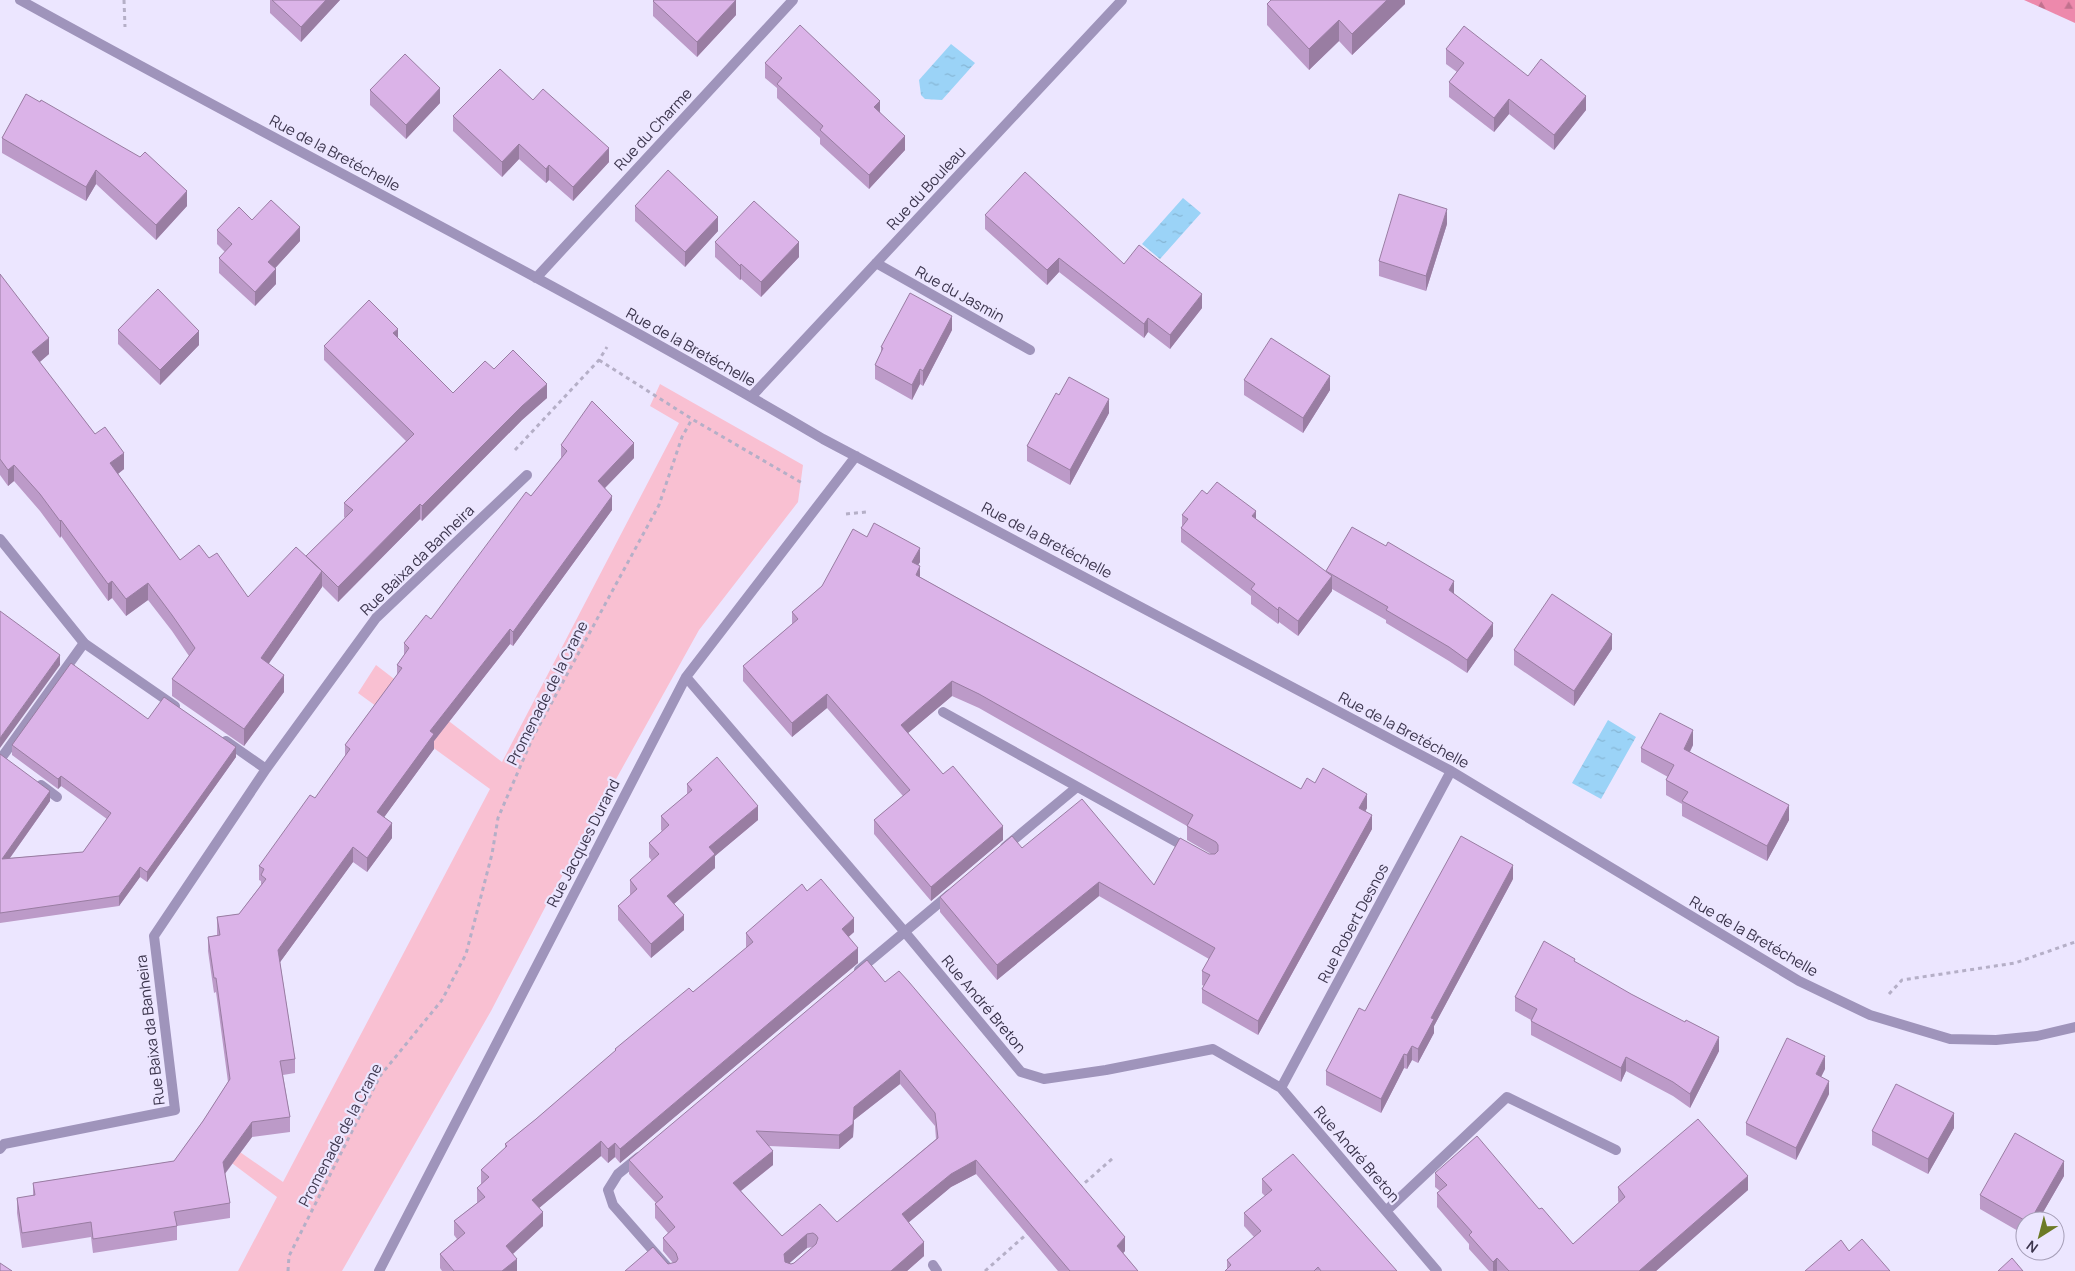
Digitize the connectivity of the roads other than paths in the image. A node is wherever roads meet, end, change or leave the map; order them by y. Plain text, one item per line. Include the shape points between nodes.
1 (20, 0) edge
2 (793, 0) edge
3 (1122, 0) edge
4 (876, 263) junction
5 (536, 278) junction
6 (1030, 350) dead end
7 (751, 397) junction
8 (856, 456) junction
9 (527, 475) road end
10 (0, 539) edge
11 (84, 644) junction
12 (686, 677) junction
13 (943, 712) dead end
14 (187, 714) edge
15 (218, 736) edge
16 (4, 758) edge
17 (266, 770) junction
18 (1450, 771) junction
19 (34, 780) edge
20 (1077, 787) junction
21 (57, 797) dead end
22 (1195, 852) edge
23 (994, 856) edge
24 (957, 888) edge
25 (904, 931) junction
26 (852, 976) edge
27 (2075, 1027) edge
28 (1281, 1088) junction
29 (0, 1149) edge
30 (648, 1149) edge
31 (1616, 1150) dead end
32 (1386, 1211) junction
33 (379, 1271) edge
34 (672, 1271) edge
35 (1437, 1271) edge

1 - 5 street, Rue de la Bretéchelle
2 - 5 street, Rue du Charme
3 - 4 street, Rue du Bouleau
4 - 6 street, Rue du Jasmin
4 - 7 street, Rue du Bouleau
5 - 7 street, Rue de la Bretéchelle
7 - 8 street, Rue de la Bretéchelle
8 - 12 street, Rue Jacques Durand
8 - 18 street, Rue de la Bretéchelle
9 - 17 street, Rue Baixa da Banheira via 376,618
10 - 11 street
11 - 14 street
11 - 16 street
12 - 25 street, Rue André Breton
12 - 33 street, Rue Jacques Durand
13 - 20 street
15 - 17 street
17 - 29 street, Rue Baixa da Banheira via 154,936 175,1110 4,1144
18 - 27 street, Rue de la Bretéchelle via 1799,981 1870,1015 1950,1039 1996,1040 2037,1036
18 - 28 street, Rue Robert Desnos
19 - 21 street
20 - 22 street
20 - 23 street
24 - 25 street
25 - 26 street
25 - 28 street, Rue André Breton via 1021,1072 1044,1079 1212,1049
28 - 32 street, Rue André Breton
30 - 34 street via 618,1174 608,1190 613,1205
31 - 32 street via 1507,1097
32 - 35 street, Rue André Breton

